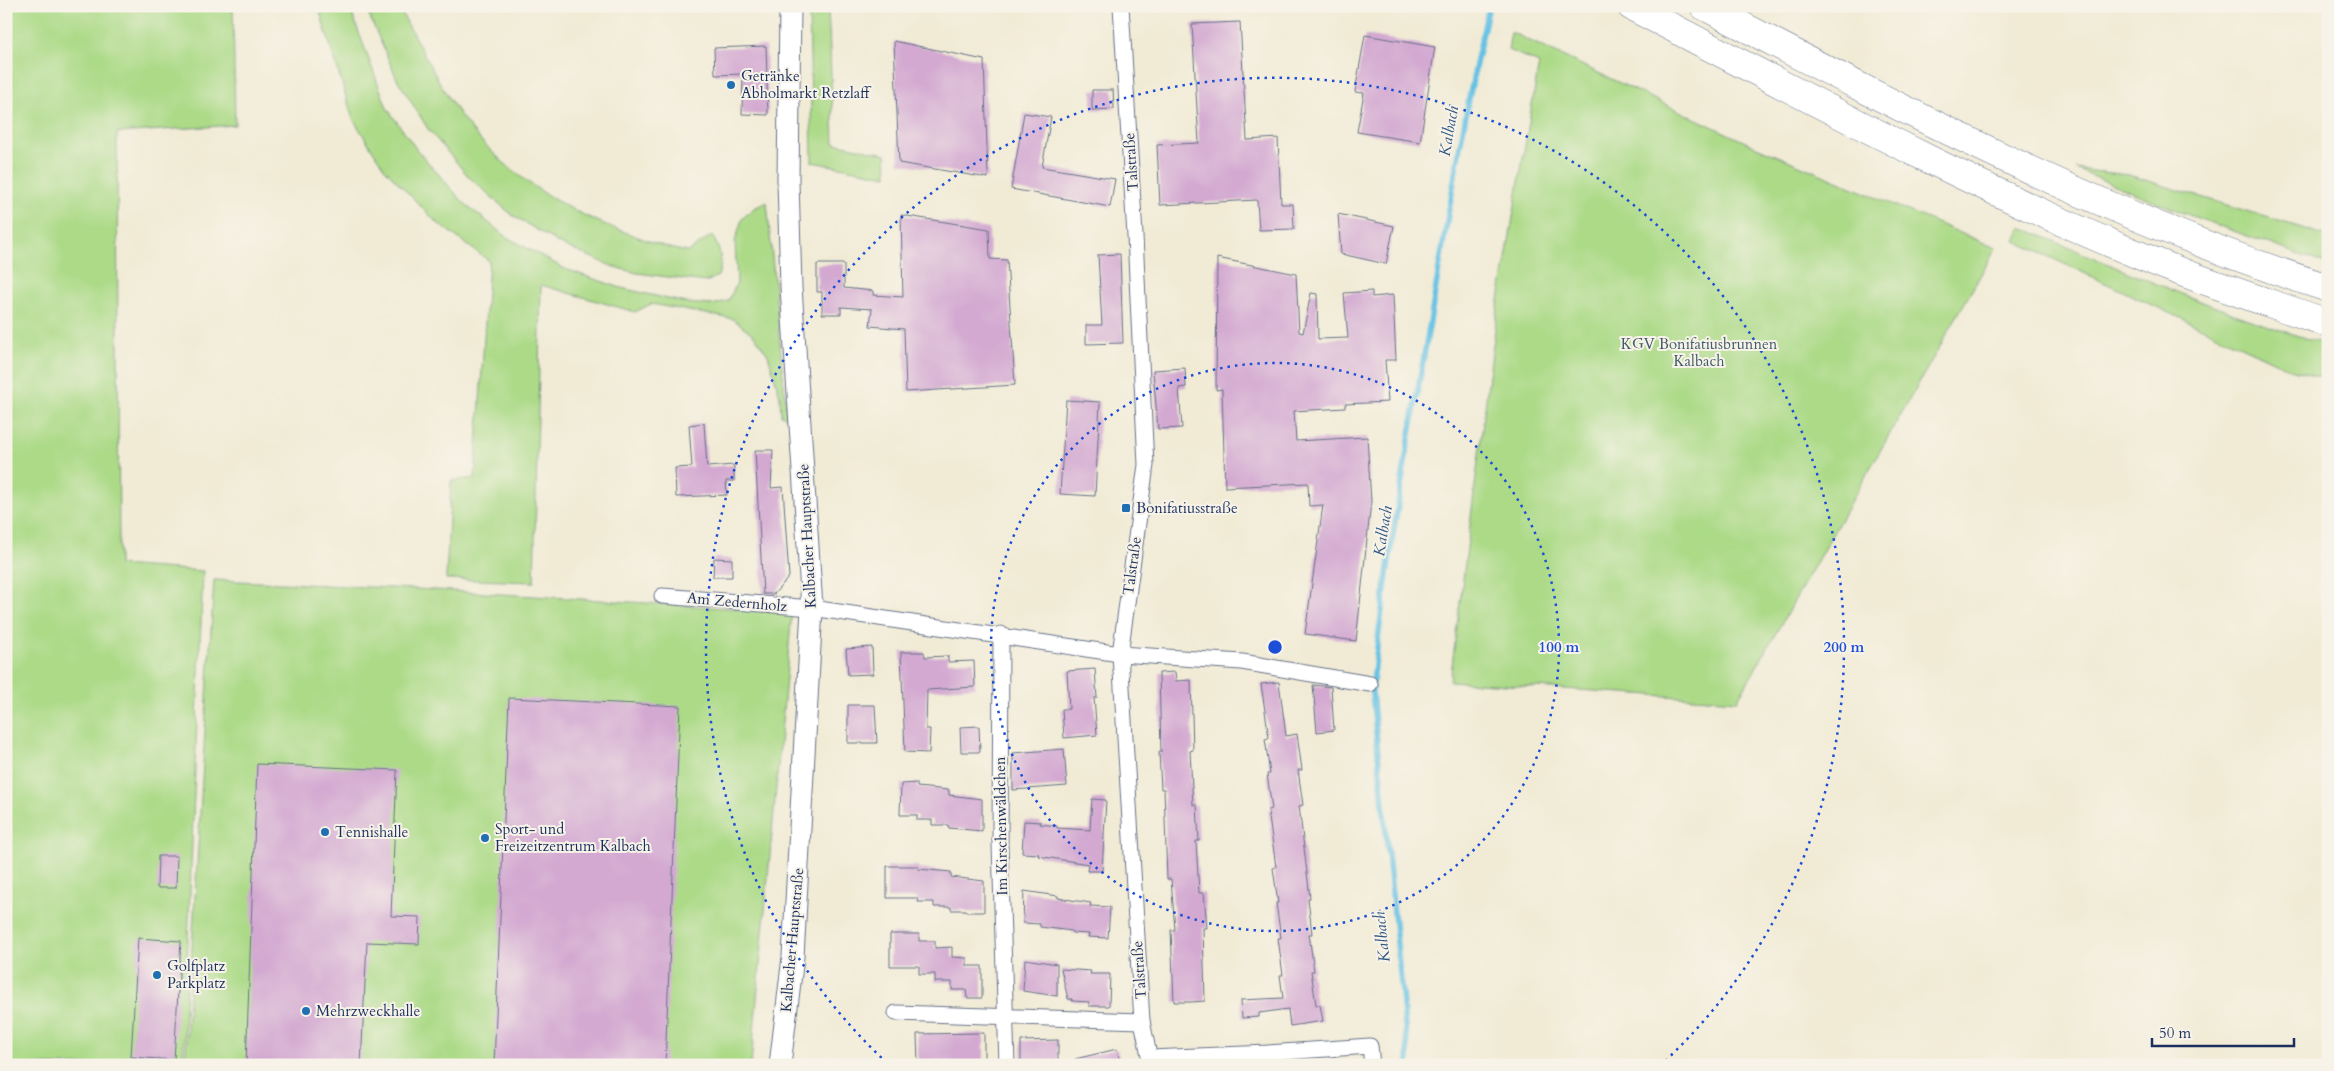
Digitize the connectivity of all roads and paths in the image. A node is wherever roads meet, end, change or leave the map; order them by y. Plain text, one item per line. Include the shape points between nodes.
1 (790, 6) edge
2 (1121, 6) edge
3 (1631, 6) edge
4 (1704, 6) edge
5 (2328, 288) edge
6 (2328, 323) edge
7 (662, 596) dead end
8 (812, 608) junction
9 (1001, 634) junction
10 (1120, 654) junction
11 (1370, 684) dead end
12 (896, 1013) dead end
13 (1006, 1018) junction
14 (1142, 1021) junction
15 (1151, 1061) edge
16 (780, 1065) edge
17 (1006, 1065) edge
18 (1372, 1065) edge

1 - 8 street, Kalbacher Hauptstraße via 788,182 791,277
2 - 10 street, Talstraße via 1146,464
3 - 6 highway via 2032,209 2148,259
4 - 5 highway via 2043,178 2212,249
7 - 8 street, Am Zedernholz
8 - 9 street
8 - 16 street, Kalbacher Hauptstraße via 793,957
9 - 10 street
9 - 13 street, Im Kirschenwäldchen via 1000,844
10 - 11 street via 1242,662
10 - 14 street, Talstraße
12 - 13 street
13 - 14 street
13 - 17 street, Im Kirschenwäldchen
14 - 15 street, Talstraße
15 - 18 street via 1370,1046

